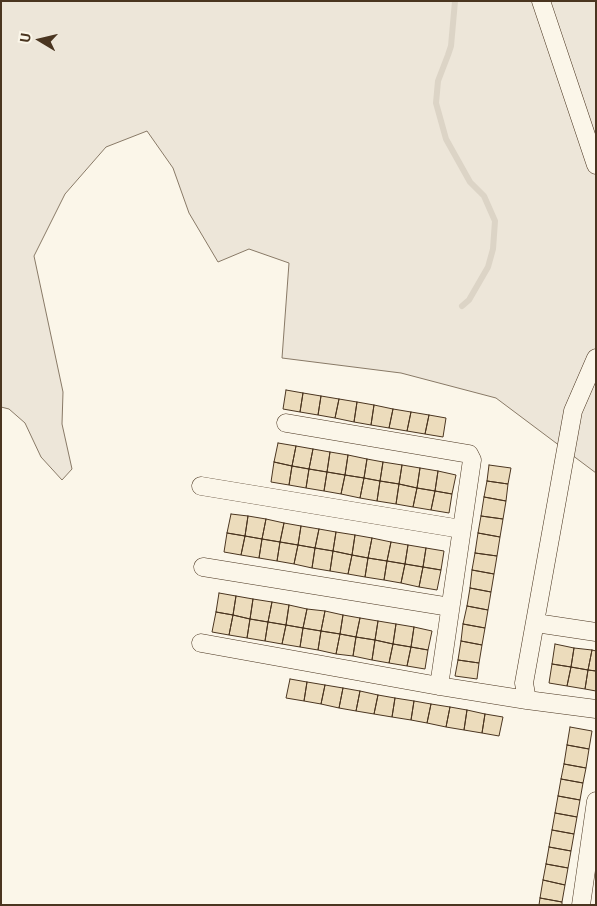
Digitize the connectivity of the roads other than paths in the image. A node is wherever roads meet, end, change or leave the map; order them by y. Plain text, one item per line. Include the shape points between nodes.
1 (541, 1) edge
2 (596, 165) edge
3 (596, 358) edge
4 (286, 423) dead end
5 (201, 486) dead end
6 (461, 530) junction
7 (203, 567) dead end
8 (450, 607) junction
9 (536, 623) junction
10 (596, 632) edge
11 (201, 643) dead end
12 (438, 686) junction
13 (527, 700) junction
14 (596, 709) edge
15 (596, 801) edge
16 (581, 905) edge

1 - 2 street
3 - 9 street via 573,412
4 - 6 street via 469,454 472,460
5 - 6 street
6 - 8 street
7 - 8 street
8 - 12 street
9 - 10 street
9 - 13 street via 524,683
11 - 12 street
12 - 13 street
13 - 14 street
15 - 16 street

